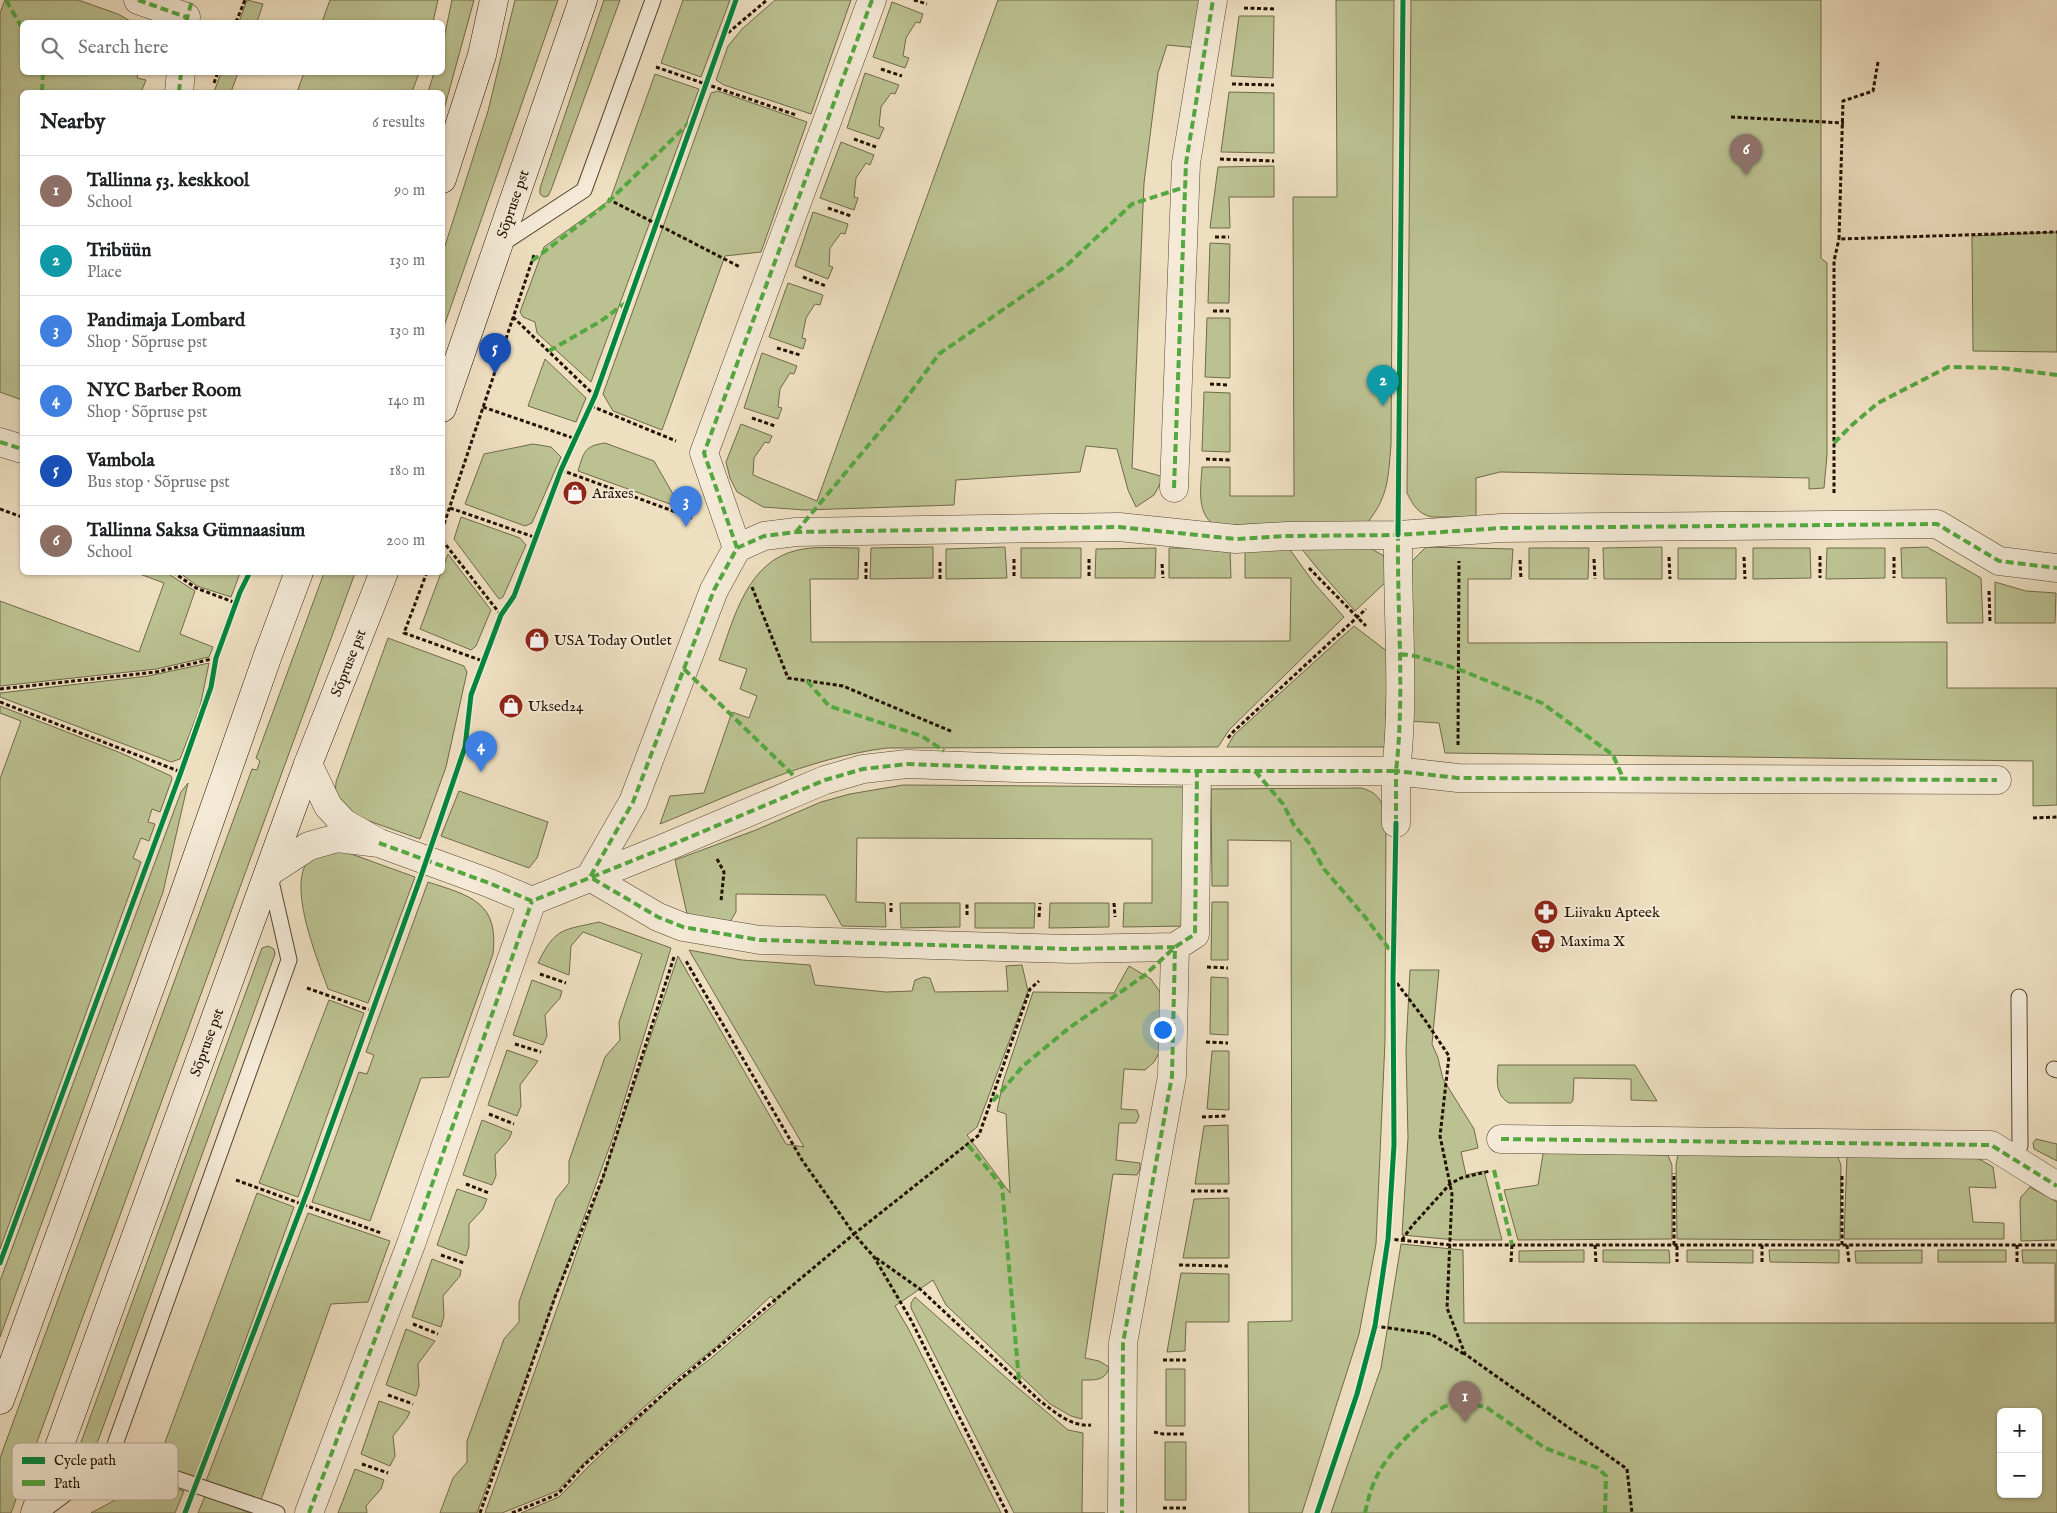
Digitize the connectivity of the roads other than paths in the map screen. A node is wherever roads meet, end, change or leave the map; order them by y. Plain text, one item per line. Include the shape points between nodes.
1 (138, 0) edge
2 (494, 0) edge
3 (583, 0) edge
4 (653, 0) edge
5 (872, 0) edge
6 (1213, 0) edge
7 (188, 13) edge
8 (181, 75) edge
9 (179, 90) edge
10 (445, 170) edge
11 (499, 246) junction
12 (445, 399) edge
13 (0, 442) edge
14 (20, 448) edge
15 (1174, 488) dead end
16 (1398, 535) junction
17 (737, 548) junction
18 (2057, 568) edge
19 (297, 575) edge
20 (383, 575) edge
21 (308, 764) junction
22 (1202, 771) junction
23 (1396, 771) junction
24 (1997, 780) dead end
25 (1396, 823) dead end
26 (379, 844) junction
27 (269, 872) junction
28 (590, 877) junction
29 (532, 901) junction
30 (1175, 947) junction
31 (2019, 997) dead end
32 (1501, 1139) road end
33 (2020, 1146) dead end
34 (2057, 1186) edge
35 (0, 1400) edge
36 (61, 1443) edge
37 (115, 1443) edge
38 (178, 1479) edge
39 (40, 1500) edge
40 (57, 1500) edge
41 (35, 1513) edge
42 (40, 1513) edge
43 (277, 1513) edge
44 (309, 1513) edge
45 (1122, 1513) edge

1 - 7 street
2 - 10 street via 482,54
3 - 11 street, Sõpruse pst
4 - 11 lane via 584,190
5 - 17 street via 704,453
6 - 15 street via 1187,158
8 - 9 street
11 - 12 street, Sõpruse pst
13 - 14 street
16 - 17 street via 1236,539 1119,527 796,532 764,536
16 - 18 street via 1500,528 1937,524 1999,561
16 - 23 street via 1400,654
17 - 28 street via 714,590 633,802
19 - 35 street
20 - 21 street, Sõpruse pst
21 - 26 street via 328,806 344,823
21 - 27 street, Sõpruse pst
22 - 23 street
22 - 28 street via 907,764 863,769 825,780
22 - 30 street via 1195,934
23 - 24 street via 1458,778
23 - 25 street
26 - 27 street via 337,838 310,846
26 - 29 street
27 - 36 street, Sõpruse pst
27 - 37 lane via 289,960
28 - 29 street
28 - 30 street via 658,917 680,936 717,933 760,940 1071,948
29 - 44 street via 411,1244
30 - 45 street via 1172,1076 1123,1343
31 - 33 lane
32 - 34 street via 1991,1145
38 - 43 lane
39 - 41 street, Sõpruse pst
40 - 42 lane

